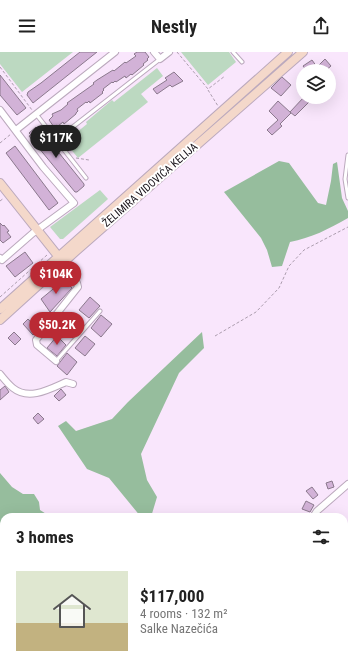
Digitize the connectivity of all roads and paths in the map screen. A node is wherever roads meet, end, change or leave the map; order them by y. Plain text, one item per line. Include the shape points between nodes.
1 (115, 52) edge
2 (154, 52) edge
3 (170, 52) edge
4 (176, 52) edge
5 (233, 52) edge
6 (288, 52) edge
7 (303, 52) edge
8 (160, 60) junction
9 (242, 62) dead end
10 (0, 68) edge
11 (225, 76) dead end
12 (208, 89) junction
13 (218, 106) dead end
14 (0, 110) edge
15 (36, 114) junction
16 (16, 130) junction
17 (56, 140) junction
18 (0, 142) edge
19 (348, 155) edge
20 (82, 159) dead end
21 (89, 160) dead end
22 (86, 178) dead end
23 (0, 183) edge
24 (5, 197) dead end
25 (348, 198) edge
26 (0, 201) edge
27 (348, 227) edge
28 (38, 230) junction
29 (1, 259) edge
30 (61, 260) junction
31 (0, 309) edge
32 (100, 311) dead end
33 (0, 320) edge
34 (215, 336) dead end
35 (56, 361) joint
36 (0, 374) edge
37 (72, 384) dead end
38 (348, 484) edge
39 (316, 513) edge

1 - 15 street
2 - 8 street
3 - 8 street
4 - 12 path
5 - 9 lane
6 - 30 main road, ŽELIMIRA VIDOVIĆA KELIJA
7 - 30 main road, ŽELIMIRA VIDOVIĆA KELIJA
8 - 17 lane
10 - 15 path
11 - 12 path
12 - 13 path
14 - 16 street
15 - 16 street
15 - 17 lane
16 - 18 path
16 - 28 street via 74,203
17 - 22 lane
19 - 25 lane via 345,179
20 - 21 path
23 - 28 main road
24 - 26 path
27 - 34 path via 304,250 289,266 279,288 256,312
28 - 29 street
28 - 30 main road
30 - 31 main road, ŽELIMIRA VIDOVIĆA KELIJA
30 - 33 main road, ŽELIMIRA VIDOVIĆA KELIJA
30 - 35 street via 78,287 36,343
32 - 35 lane
36 - 37 street via 16,391 31,394 52,389 66,382
38 - 39 street

